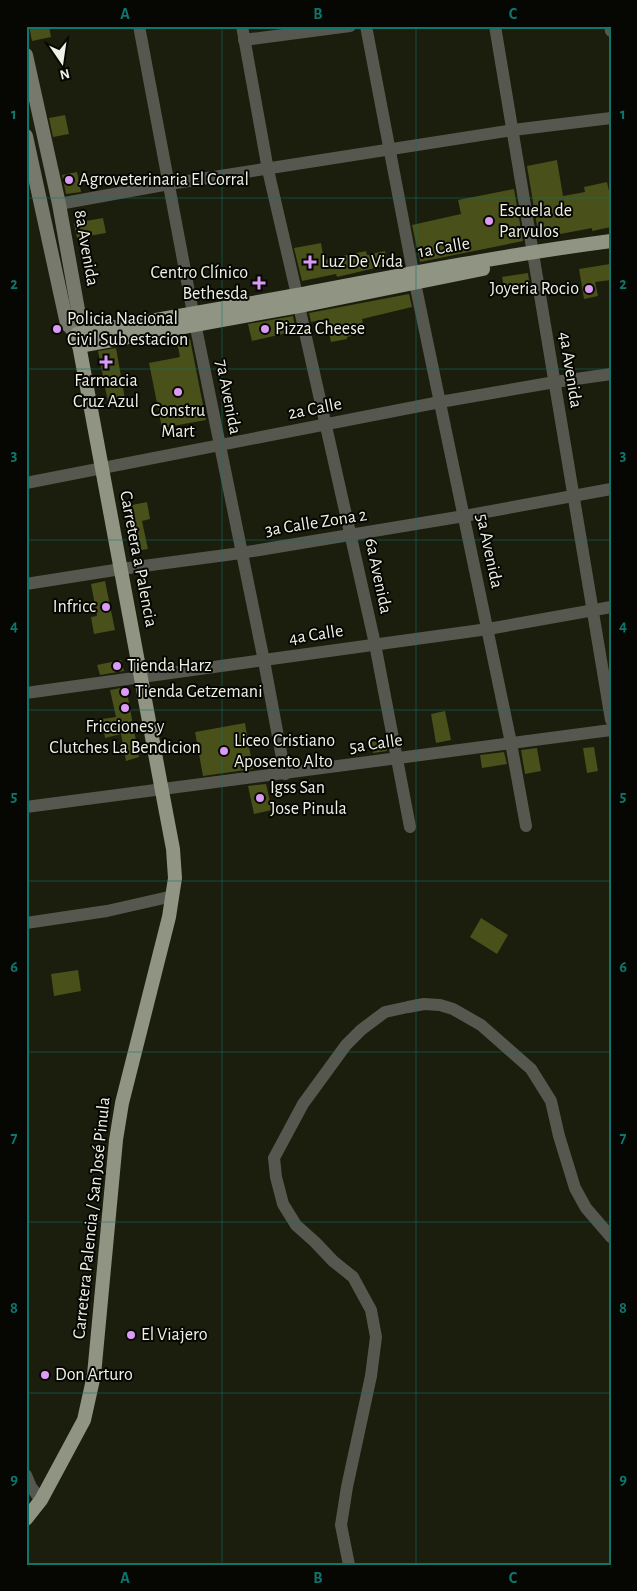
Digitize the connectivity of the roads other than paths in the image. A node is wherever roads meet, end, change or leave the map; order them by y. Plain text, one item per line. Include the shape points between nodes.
1 (139, 26) edge
2 (242, 26) edge
3 (350, 26) edge
4 (366, 26) edge
5 (495, 26) edge
6 (610, 26) edge
7 (611, 31) edge
8 (244, 40) junction
9 (26, 55) edge
10 (611, 118) edge
11 (513, 130) junction
12 (26, 136) edge
13 (390, 150) junction
14 (268, 170) junction
15 (169, 184) junction
16 (59, 204) junction
17 (611, 240) edge
18 (611, 249) edge
19 (534, 255) junction
20 (414, 277) junction
21 (298, 300) junction
22 (195, 319) junction
23 (78, 340) junction
24 (611, 374) edge
25 (555, 382) junction
26 (440, 402) junction
27 (326, 424) junction
28 (220, 446) junction
29 (102, 468) junction
30 (26, 483) edge
31 (611, 489) edge
32 (573, 495) junction
33 (464, 516) junction
34 (351, 535) junction
35 (241, 553) junction
36 (121, 569) junction
37 (26, 584) edge
38 (611, 607) edge
39 (593, 610) junction
40 (488, 629) junction
41 (375, 644) junction
42 (264, 661) junction
43 (141, 678) junction
44 (26, 693) edge
45 (611, 720) edge
46 (611, 730) edge
47 (512, 744) junction
48 (398, 759) junction
49 (285, 774) junction
50 (162, 790) junction
51 (26, 807) edge
52 (526, 826) dead end
53 (410, 827) dead end
54 (172, 896) junction
55 (26, 923) edge
56 (611, 1237) edge
57 (26, 1475) edge
58 (41, 1500) junction
59 (26, 1518) edge
60 (349, 1565) edge

1 - 15 street, 7a Avenida
2 - 8 street, 6a Avenida
3 - 8 street
4 - 13 street, 5a Avenida
5 - 11 street, 4a Avenida
6 - 7 street
8 - 14 street, 6a Avenida
9 - 16 main road, 8a Avenida
10 - 11 street
11 - 13 street
11 - 19 street, 4a Avenida
12 - 23 main road, 8a Avenida via 67,324
13 - 14 street
13 - 20 street, 5a Avenida
14 - 15 street
14 - 21 street, 6a Avenida
15 - 16 street
15 - 22 street, 7a Avenida
16 - 23 main road, 8a Avenida via 80,321
17 - 19 main road, 1a Calle
18 - 19 main road, 1a Calle
19 - 20 main road, 1a Calle
19 - 25 street, 4a Avenida
20 - 21 main road, 1a Calle
20 - 26 street, 5a Avenida
21 - 22 main road, 1a Calle
21 - 27 street, 6a Avenida
22 - 23 main road, 1a Calle
22 - 28 street, 7a Avenida
23 - 29 main road, Carretera a Palencia
24 - 25 street, 2a Calle
25 - 26 street, 2a Calle
25 - 32 street, 4a Avenida
26 - 27 street, 2a Calle
26 - 33 street, 5a Avenida
27 - 28 street, 2a Calle
27 - 34 street, 6a Avenida
28 - 29 street, 2a Calle
28 - 35 street, 7a Avenida
29 - 30 street, 2a Calle
29 - 36 main road, Carretera a Palencia
31 - 32 street, 3a Calle Zona 2
32 - 33 street, 3a Calle Zona 2
32 - 39 street, 4a Avenida
33 - 34 street, 3a Calle Zona 2
33 - 40 street, 5a Avenida
34 - 35 street, 3a Calle Zona 2
34 - 41 street, 6a Avenida
35 - 36 street, 3a Calle Zona 2
35 - 42 street, 7a Avenida
36 - 37 street, 3a Calle Zona 2
36 - 43 main road, Carretera a Palencia
38 - 39 street, 4a Calle
39 - 40 street, 4a Calle
39 - 45 street, 4a Avenida
40 - 41 street, 4a Calle
40 - 47 street, 5a Avenida
41 - 42 street, 4a Calle
41 - 48 street, 6a Avenida
42 - 43 street, 4a Calle
42 - 49 street, 7a Avenida
43 - 44 street, 4a Calle
43 - 50 main road, Carretera a Palencia
46 - 47 street, 5a Calle
47 - 48 street, 5a Calle
47 - 52 street, 5a Avenida
48 - 49 street, 5a Calle
48 - 53 street, 6a Avenida
49 - 50 street, 5a Calle
50 - 51 street, 5a Calle
50 - 54 main road, Carretera Palencia / San José Pinula via 173,849 175,878
54 - 55 street via 107,911
54 - 58 main road, Carretera Palencia / San José Pinula via 122,1103 94,1375 84,1420
56 - 60 street via 586,1208 575,1188 551,1100 531,1069 481,1025 440,1005 408,1006 385,1012 346,1046 303,1104 274,1158 283,1204 296,1225 353,1277 371,1310 376,1337 341,1525
57 - 58 street
58 - 59 main road, Carretera Palencia / San José Pinula

